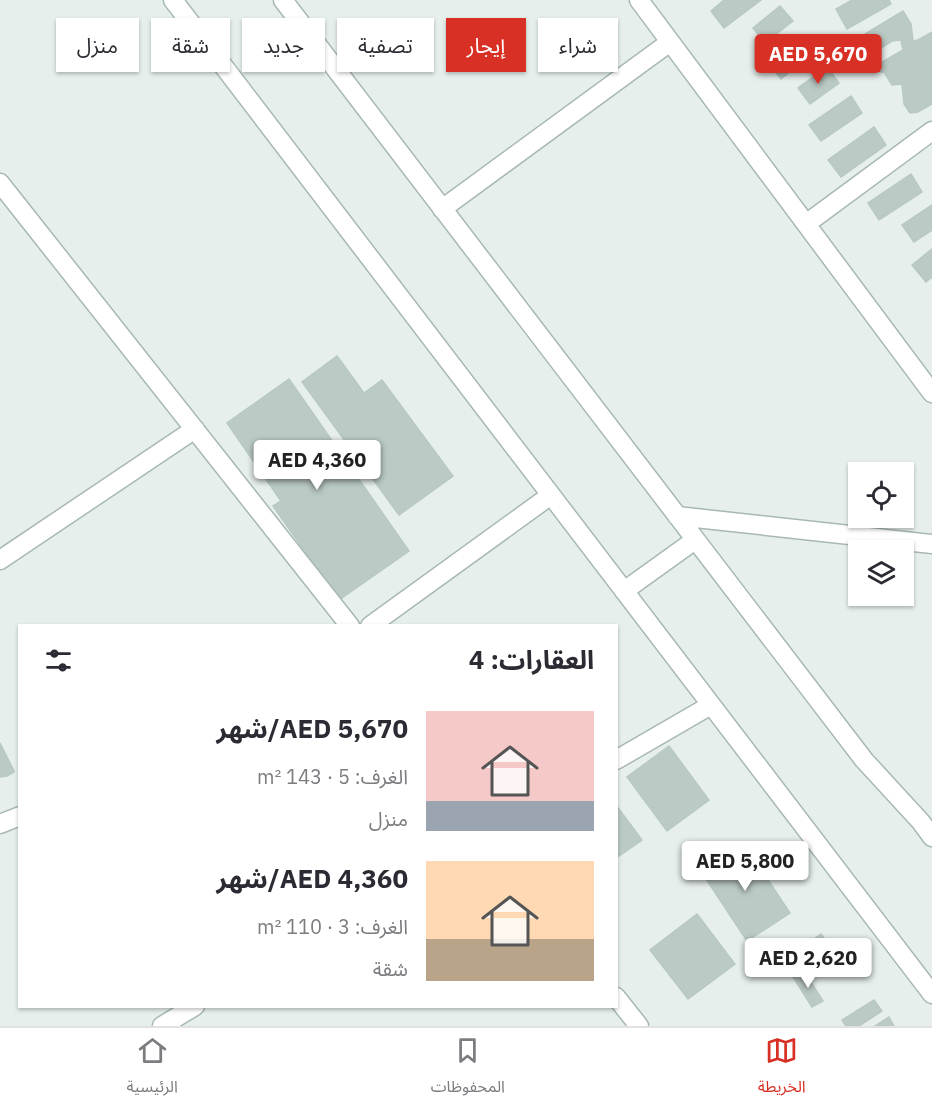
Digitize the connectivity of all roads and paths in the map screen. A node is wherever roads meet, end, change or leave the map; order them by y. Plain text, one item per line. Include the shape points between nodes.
1 (173, 0) edge
2 (283, 0) edge
3 (639, 0) edge
4 (670, 42) junction
5 (932, 131) edge
6 (0, 183) edge
7 (442, 209) junction
8 (806, 224) junction
9 (932, 393) edge
10 (195, 429) junction
11 (551, 495) junction
12 (677, 516) junction
13 (695, 540) junction
14 (932, 544) edge
15 (0, 560) edge
16 (624, 591) junction
17 (348, 624) edge
18 (373, 624) edge
19 (711, 705) junction
20 (618, 759) edge
21 (18, 817) edge
22 (926, 823) edge
23 (0, 824) edge
24 (932, 837) edge
25 (932, 994) edge
26 (618, 1000) edge
27 (192, 1008) edge
28 (171, 1023) edge
29 (639, 1026) edge

1 - 11 street
2 - 7 street
3 - 4 street
4 - 7 street
4 - 8 street
5 - 8 street
6 - 10 street
7 - 12 street
8 - 9 street
10 - 15 street
10 - 17 street
11 - 16 street
11 - 18 street
12 - 13 street
12 - 14 street
13 - 16 street
13 - 22 street via 864,760
16 - 19 street
19 - 20 street
19 - 25 street
21 - 23 street
22 - 24 street
26 - 29 street
27 - 28 street

